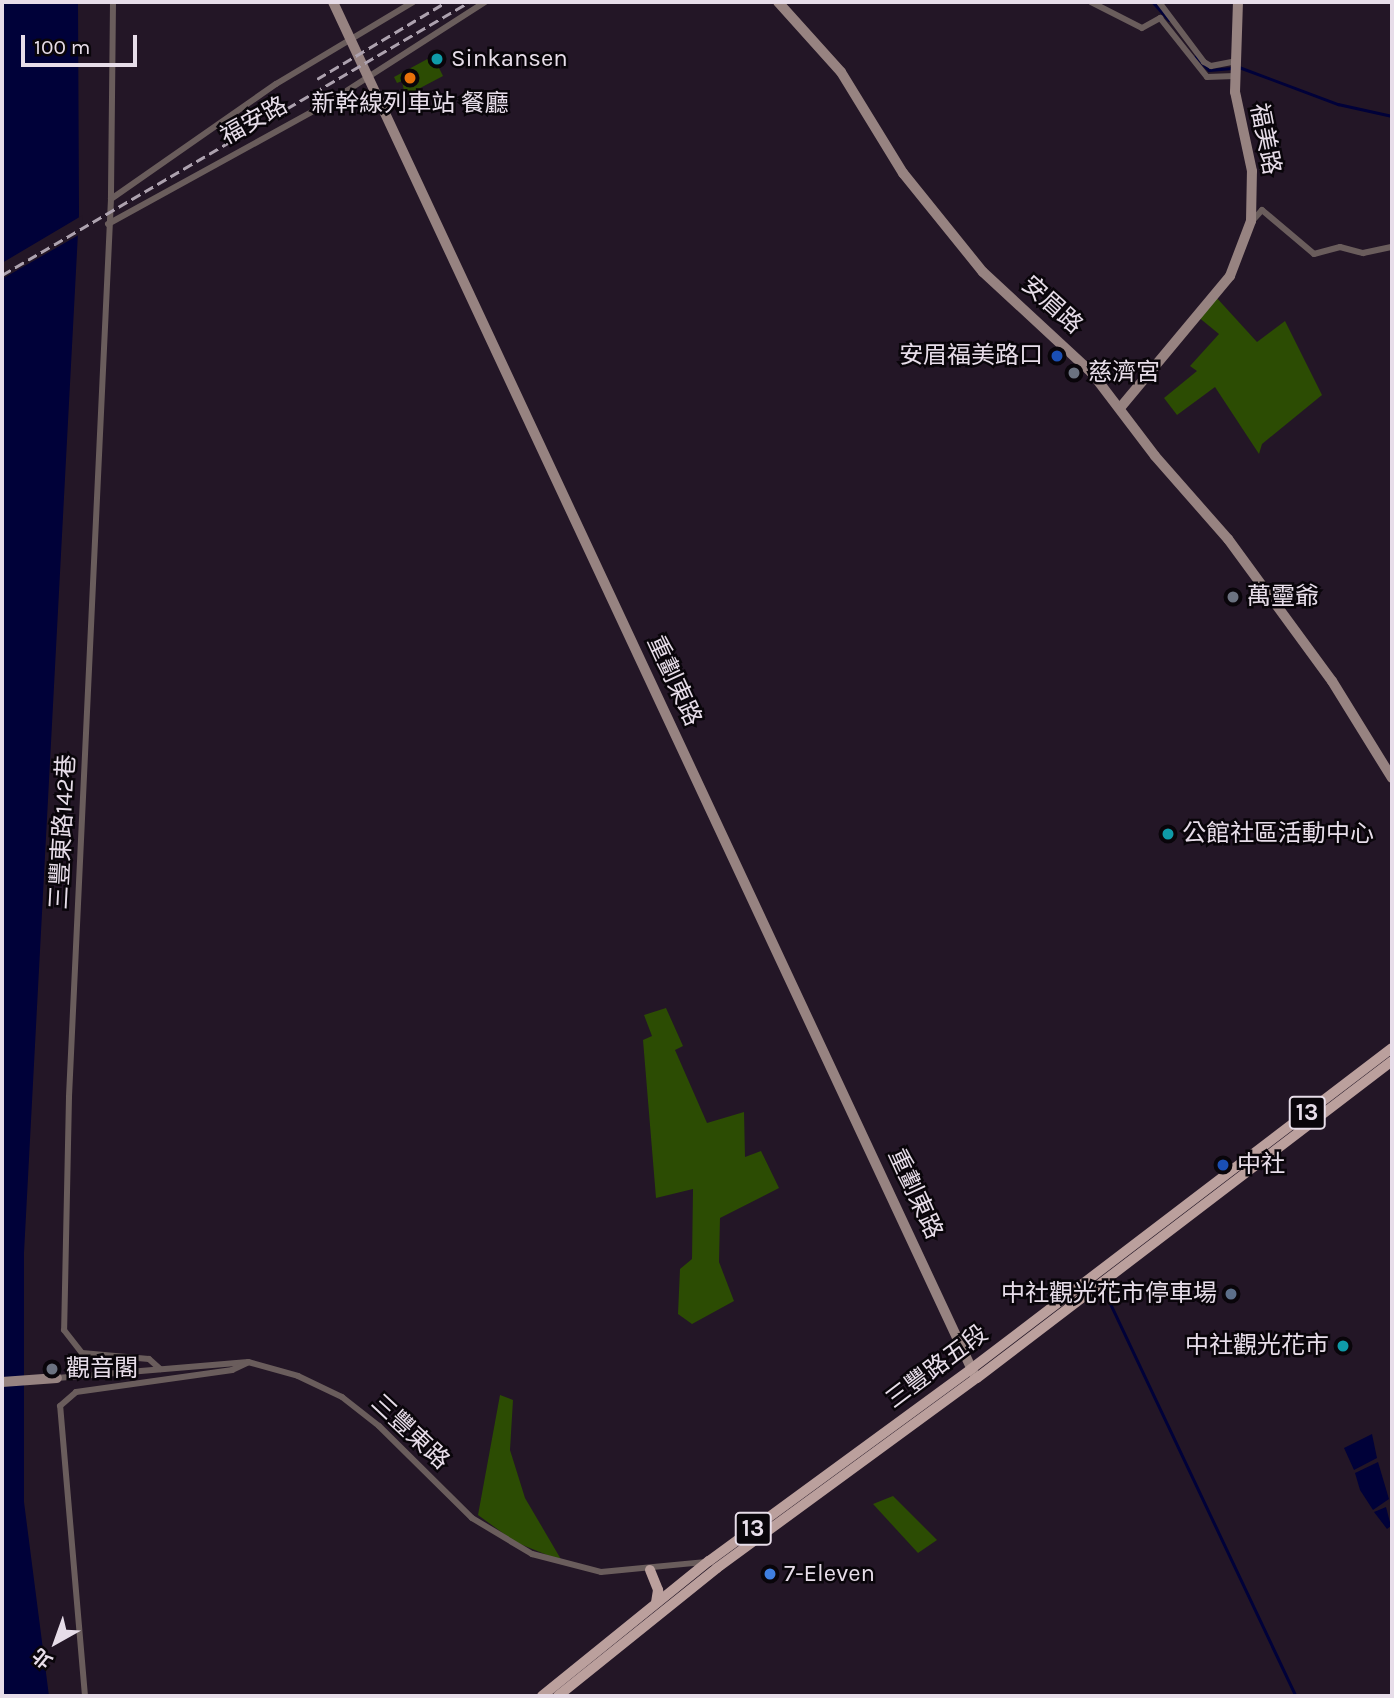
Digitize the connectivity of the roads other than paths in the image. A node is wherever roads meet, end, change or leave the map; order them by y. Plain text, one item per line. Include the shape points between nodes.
1 (113, 2) edge
2 (333, 2) edge
3 (413, 2) edge
4 (485, 2) edge
5 (778, 2) edge
6 (1091, 2) edge
7 (1159, 2) edge
8 (1238, 2) edge
9 (352, 41) junction
10 (1237, 61) junction
11 (1236, 76) junction
12 (368, 77) junction
13 (111, 199) junction
14 (108, 224) junction
15 (1250, 224) junction
16 (1392, 247) edge
17 (1120, 408) junction
18 (1392, 778) edge
19 (1392, 1048) edge
20 (1392, 1061) edge
21 (248, 1362) junction
22 (160, 1369) junction
23 (974, 1374) junction
24 (57, 1378) joint
25 (2, 1382) edge
26 (713, 1565) junction
27 (650, 1570) junction
28 (656, 1603) junction
29 (85, 1696) edge
30 (542, 1696) edge
31 (558, 1696) edge

1 - 13 street, 三豐東路142巷
2 - 9 street, 重劃東路
3 - 9 street, 福安路
4 - 12 street, 福安路
5 - 17 street, 安眉路 via 841,72 903,173 983,272 1062,341
6 - 11 street via 1142,28 1160,18 1208,77
7 - 10 street via 1204,62 1211,66
8 - 10 street, 福美路
9 - 12 street, 重劃東路
9 - 13 street, 福安路 via 276,84
10 - 11 street, 福美路
11 - 15 street, 福美路 via 1237,109 1255,197
12 - 14 street, 福安路
12 - 23 street, 重劃東路
13 - 14 street, 三豐東路142巷
14 - 22 street, 三豐東路142巷 via 69,1097 64,1330 82,1353 149,1359
15 - 16 street via 1262,210 1321,255 1340,247 1363,253
15 - 17 street, 福美路 via 1230,276
17 - 18 street, 安眉路 via 1284,613
19 - 23 main road, 三豐路五段 / 13
20 - 23 main road, 三豐路五段 / 13
21 - 22 street, 三豐東路
21 - 27 street, 三豐東路 via 298,1376 342,1397 379,1426 472,1518 507,1542 561,1564 601,1572
21 - 29 street via 232,1370 76,1392 60,1406
22 - 24 street, 三豐東路
23 - 26 main road, 三豐路五段 / 13
24 - 25 street
26 - 27 street, 三豐東路
26 - 28 main road, 三豐路五段 / 13
26 - 31 main road, 三豐路五段 / 13
27 - 28 main road via 659,1590
28 - 30 main road, 三豐路五段 / 13

